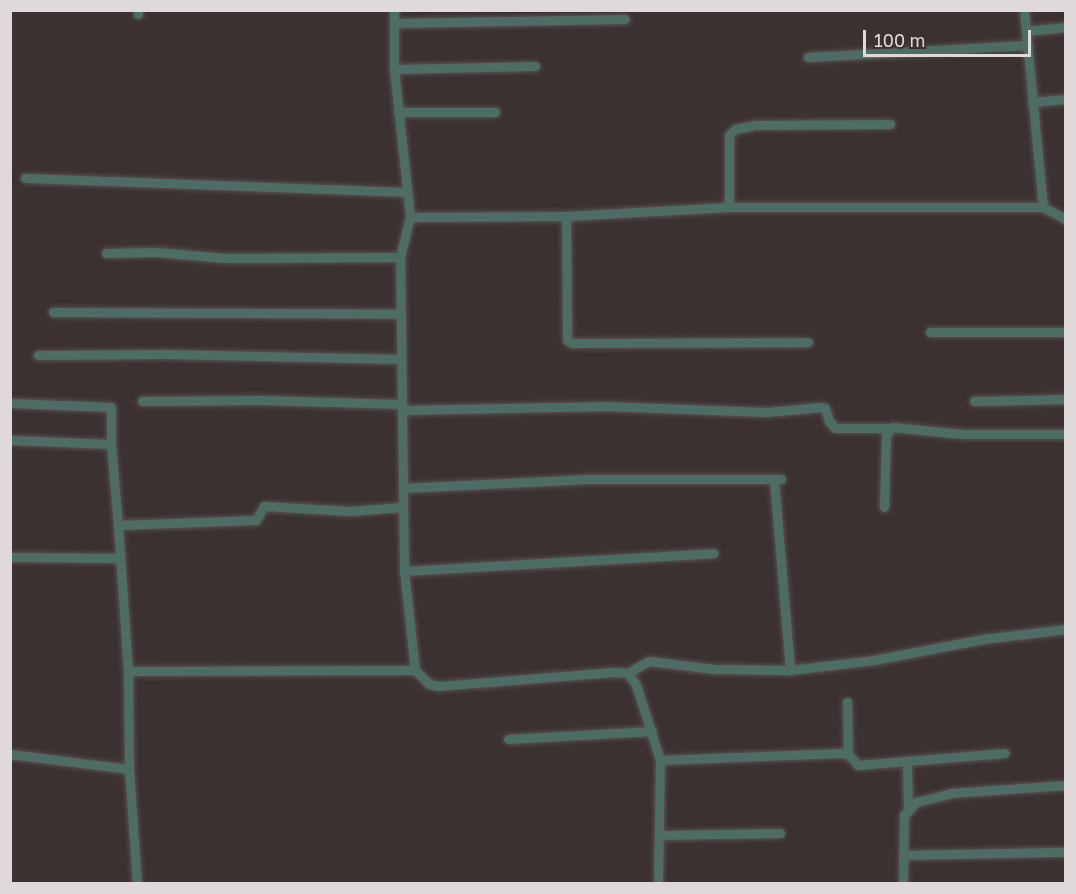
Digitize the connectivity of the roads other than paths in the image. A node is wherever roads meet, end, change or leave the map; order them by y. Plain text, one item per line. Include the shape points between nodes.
1 (394, 10) edge
2 (1024, 10) edge
3 (625, 19) dead end
4 (394, 23) junction
5 (1065, 27) edge
6 (1028, 31) junction
7 (1028, 45) junction
8 (808, 57) dead end
9 (535, 66) dead end
10 (394, 69) junction
11 (1065, 99) edge
12 (1032, 102) junction
13 (398, 112) junction
14 (495, 112) dead end
15 (890, 124) dead end
16 (25, 178) dead end
17 (406, 192) junction
18 (729, 207) junction
19 (1043, 207) junction
20 (566, 216) junction
21 (410, 217) junction
22 (1064, 218) edge
23 (106, 253) dead end
24 (400, 257) junction
25 (53, 312) dead end
26 (401, 314) junction
27 (930, 332) dead end
28 (1065, 332) edge
29 (808, 342) dead end
30 (38, 356) dead end
31 (401, 359) junction
32 (1065, 399) edge
33 (142, 401) dead end
34 (974, 401) dead end
35 (10, 403) edge
36 (402, 407) junction
37 (889, 428) junction
38 (1065, 434) edge
39 (12, 440) edge
40 (111, 444) junction
41 (403, 488) junction
42 (403, 507) junction
43 (884, 507) dead end
44 (118, 525) junction
45 (713, 553) dead end
46 (10, 557) edge
47 (120, 558) junction
48 (404, 571) junction
49 (1065, 629) edge
50 (415, 670) junction
51 (790, 670) junction
52 (128, 671) junction
53 (628, 673) junction
54 (847, 702) dead end
55 (652, 731) junction
56 (508, 739) dead end
57 (1005, 753) dead end
58 (10, 754) edge
59 (848, 754) junction
60 (660, 760) junction
61 (907, 761) junction
62 (129, 769) junction
63 (1065, 785) edge
64 (908, 809) junction
65 (780, 833) dead end
66 (659, 835) junction
67 (1065, 852) edge
68 (903, 855) junction
69 (137, 884) edge
70 (658, 884) edge
71 (903, 884) edge

1 - 4 street
2 - 6 street
3 - 4 street
4 - 10 street
5 - 6 street
6 - 7 street
7 - 8 street
7 - 12 street
9 - 10 street
10 - 13 street
11 - 12 street
12 - 19 street
13 - 14 street
13 - 17 street
15 - 18 street via 755,125 735,129 729,135
16 - 17 street
17 - 21 street
18 - 19 street
18 - 20 street
19 - 22 street
20 - 21 street
20 - 29 street via 567,340 572,343
21 - 24 street
23 - 24 street via 156,252 225,258
24 - 26 street
25 - 26 street
26 - 31 street
27 - 28 street
30 - 31 street via 166,354
31 - 36 street
32 - 34 street
33 - 36 street via 260,400
35 - 40 street via 111,407
36 - 37 street via 603,406 767,412 821,407 834,428
36 - 41 street
37 - 38 street via 963,434
37 - 43 street
39 - 40 street
40 - 44 street
41 - 42 street
41 - 51 street via 584,479 777,479
42 - 44 street via 350,511 264,506 256,520
42 - 48 street
44 - 47 street
45 - 48 street
46 - 47 street
47 - 52 street
48 - 50 street
49 - 51 street
50 - 52 street
50 - 53 street via 429,684 438,686
51 - 53 street via 714,669 649,661
52 - 62 street
53 - 55 street
54 - 59 street
55 - 56 street
55 - 60 street
57 - 61 street
58 - 62 street
59 - 60 street
59 - 61 street via 858,765
60 - 66 street
61 - 64 street
62 - 69 street
63 - 64 street via 951,793 925,799
64 - 68 street via 903,825
65 - 66 street
66 - 70 street
67 - 68 street
68 - 71 street

